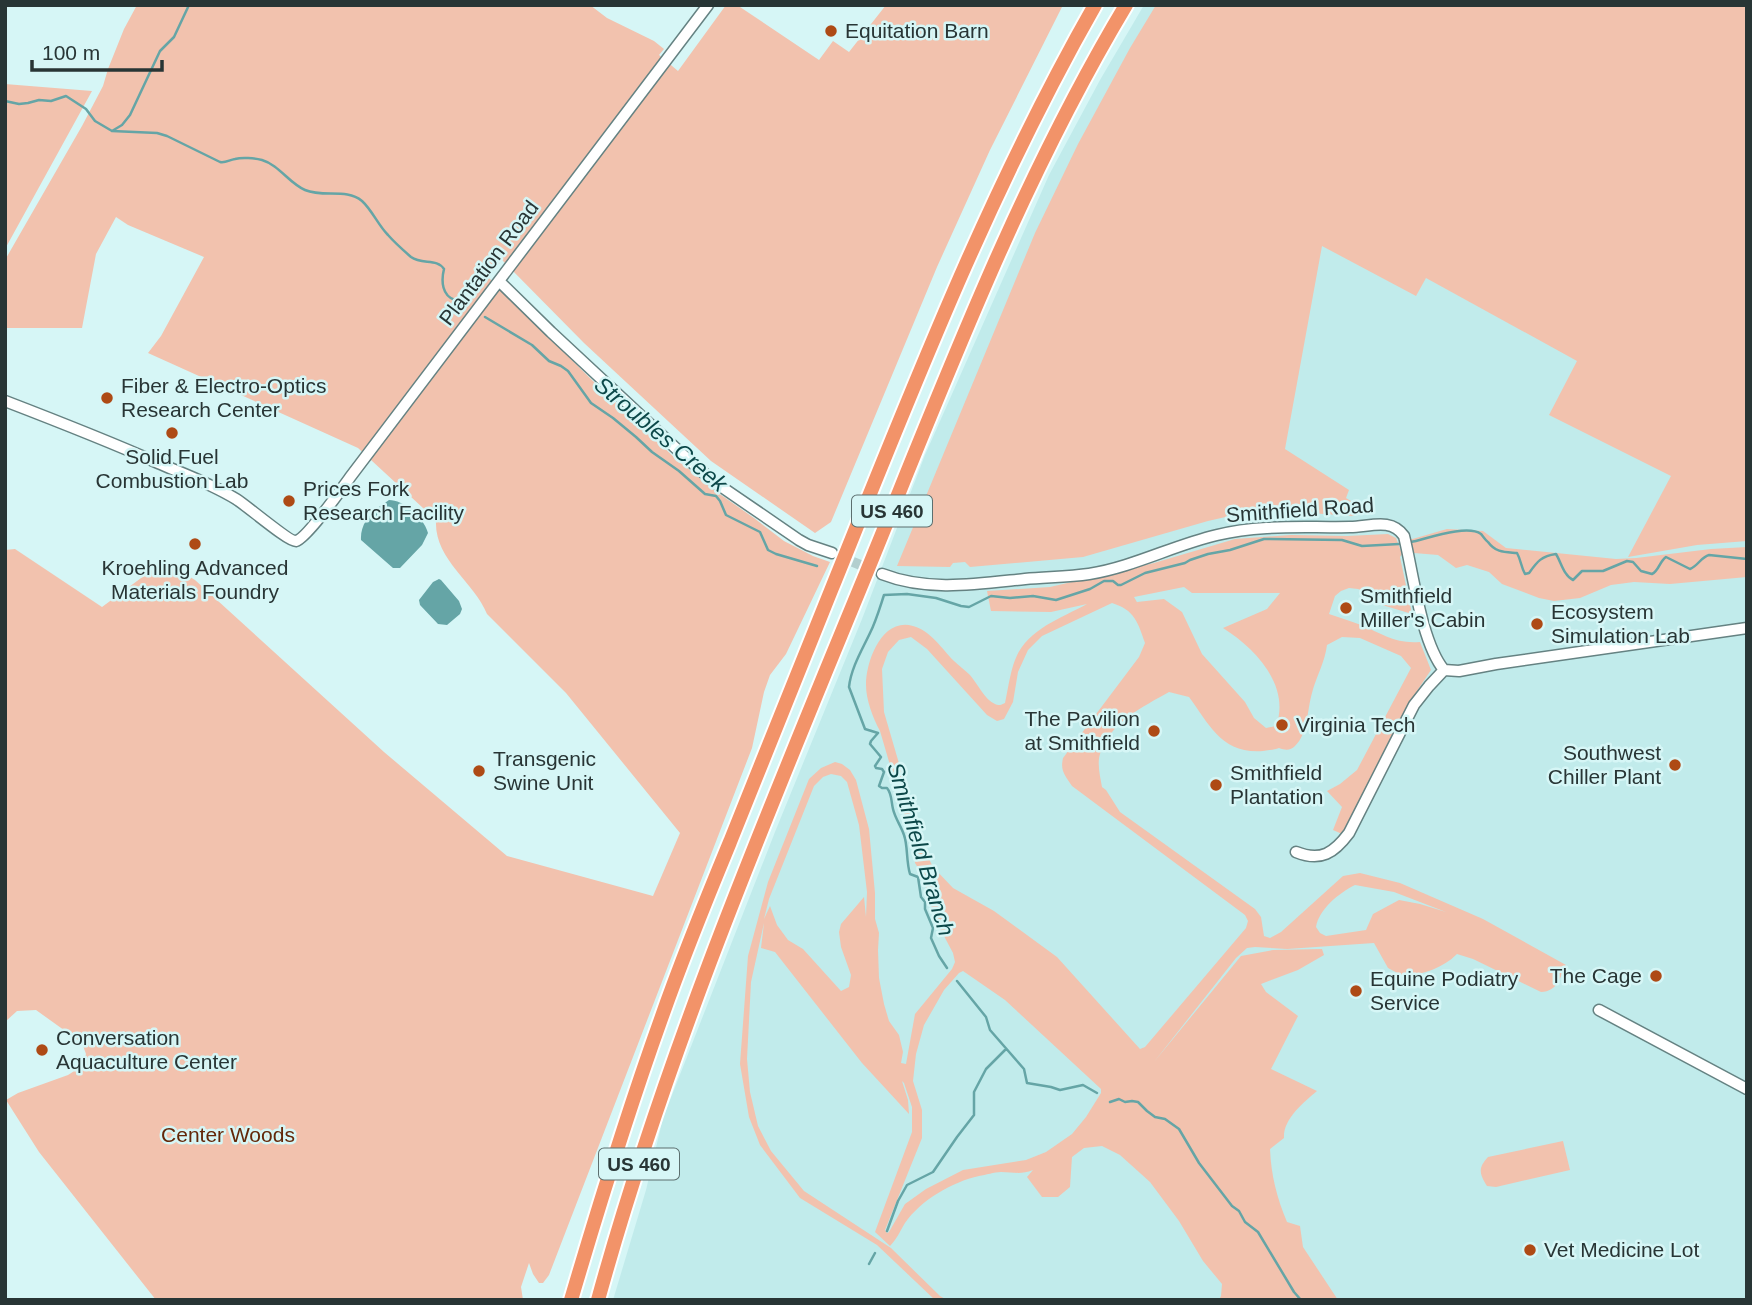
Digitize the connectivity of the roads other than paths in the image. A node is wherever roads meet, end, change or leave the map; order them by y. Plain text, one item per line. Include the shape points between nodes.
1 (708, 5) edge
2 (1095, 5) edge
3 (1126, 5) edge
4 (499, 281) junction
5 (5, 401) edge
6 (832, 553) tunnel mouth
7 (882, 574) tunnel mouth
8 (1747, 628) edge
9 (1444, 670) junction
10 (1296, 852) dead end
11 (1599, 1010) dead end
12 (1747, 1089) edge
13 (571, 1300) edge
14 (598, 1300) edge

1 - 4 street, Plantation Road
2 - 13 highway, US 460 via 991,207 801,664 661,1018
3 - 14 highway, US 460 via 1013,221 768,811 681,1042
4 - 5 street, Plantation Road via 296,541 234,498
4 - 6 street via 713,481 799,540
7 - 9 street, Smithfield Road via 905,582 950,585 1087,574 1239,530 1384,524 1404,536 1427,635
8 - 9 street
9 - 10 street via 1414,705 1349,833 1325,855
11 - 12 street

